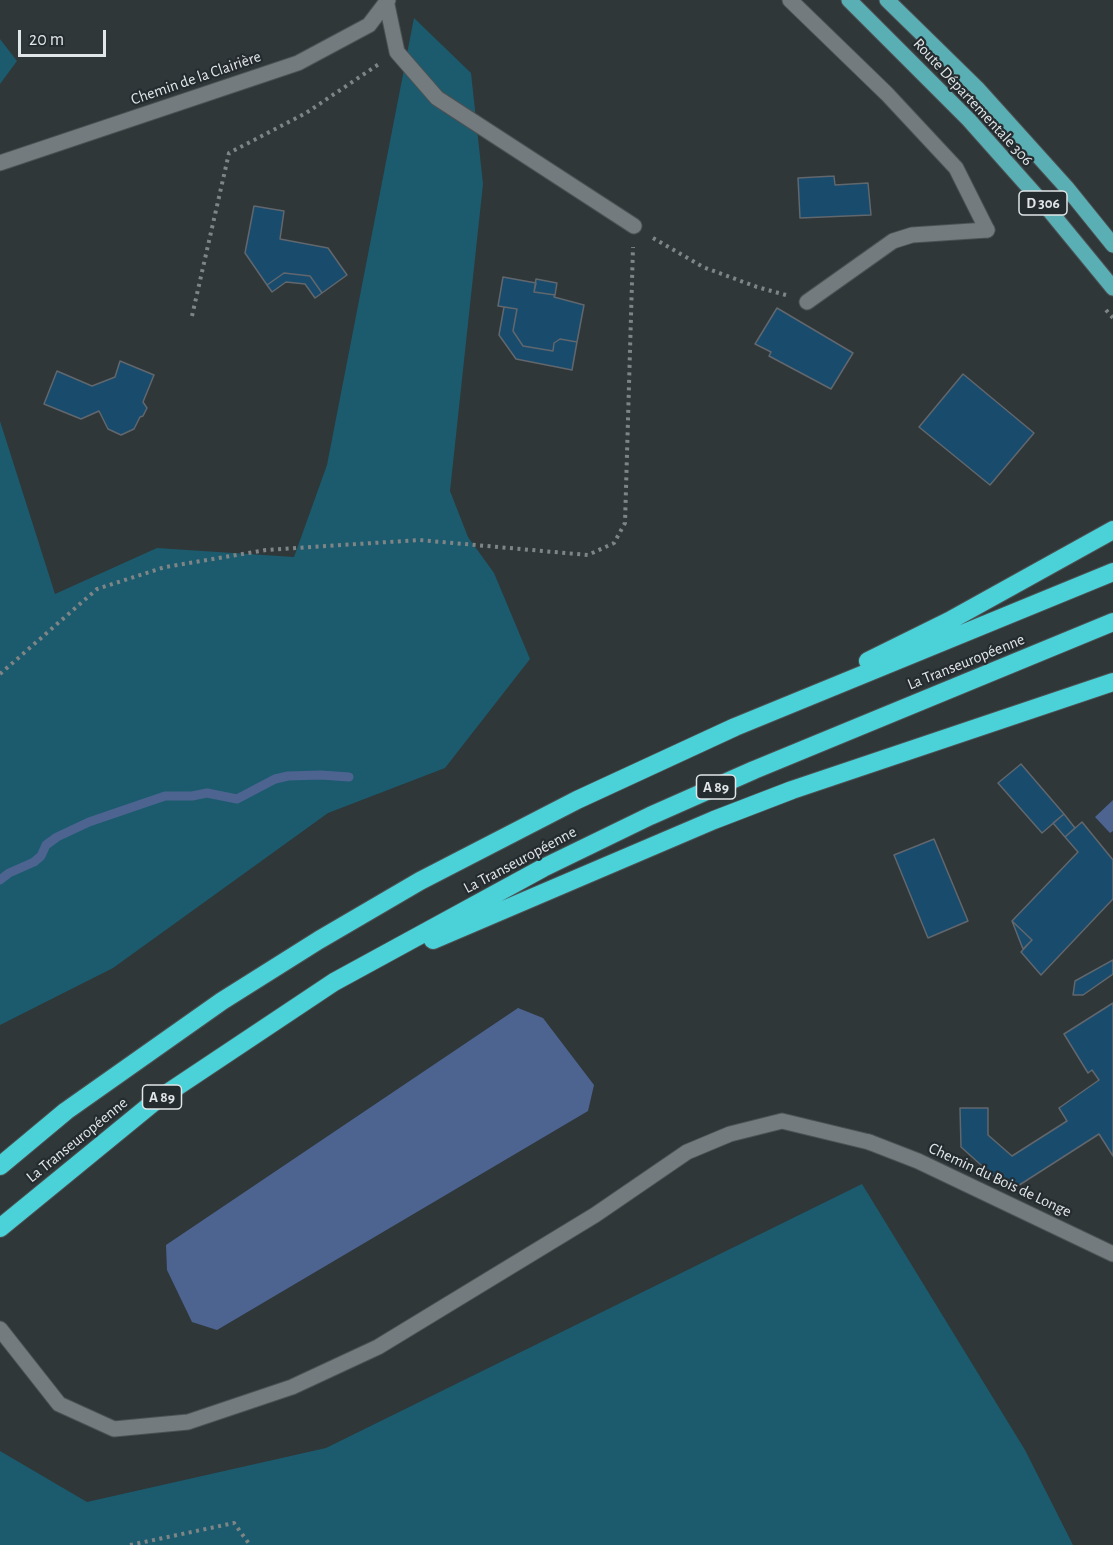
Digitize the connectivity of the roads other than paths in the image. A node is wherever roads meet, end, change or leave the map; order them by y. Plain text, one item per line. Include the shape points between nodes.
1 (387, 0) edge
2 (790, 0) edge
3 (849, 0) edge
4 (887, 0) edge
5 (0, 163) edge
6 (633, 226) road end
7 (1113, 244) edge
8 (1113, 288) edge
9 (807, 302) road end
10 (1113, 530) edge
11 (1113, 572) edge
12 (1113, 622) edge
13 (1113, 682) edge
14 (735, 727) junction
15 (334, 982) junction
16 (0, 1166) edge
17 (0, 1228) edge
18 (1113, 1254) edge
19 (0, 1329) edge

1 - 5 street, Chemin de la Clairière via 369,24 298,63
1 - 6 street via 397,52 437,98
2 - 9 street via 956,168 987,230 912,235 893,241
3 - 8 main road, Route Départementale 306 / D 306 via 969,120
4 - 7 main road, Route Départementale 306 / D 306 via 977,88
10 - 14 highway via 949,621
11 - 14 highway, La Transeuropéenne / A 89
12 - 15 highway, La Transeuropéenne / A 89 via 650,816 543,868
13 - 15 highway via 783,793
14 - 16 highway, La Transeuropéenne / A 89 via 577,800 420,881 319,940 222,1001 66,1111
15 - 17 highway, La Transeuropéenne / A 89 via 154,1102
18 - 19 street, Chemin du Bois de Longe via 918,1161 869,1142 782,1121 730,1134 687,1152 595,1215 378,1347 292,1387 188,1422 114,1429 59,1404

